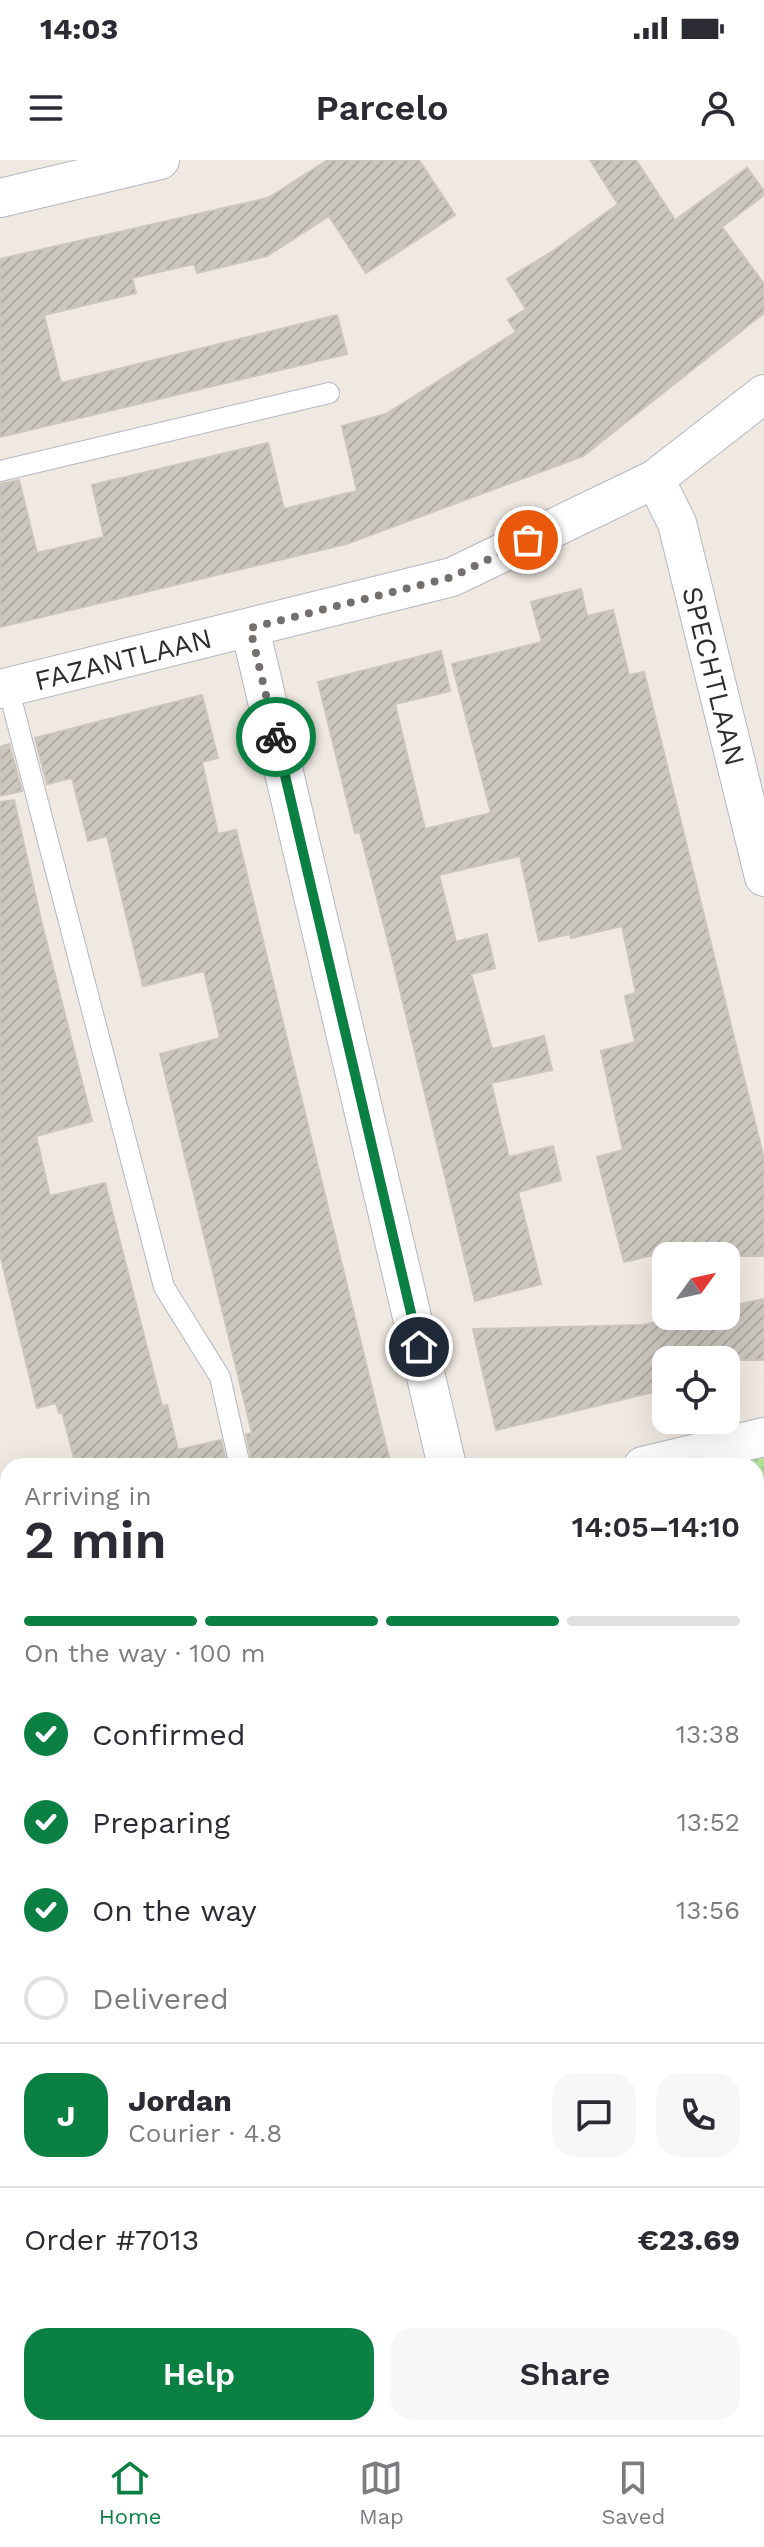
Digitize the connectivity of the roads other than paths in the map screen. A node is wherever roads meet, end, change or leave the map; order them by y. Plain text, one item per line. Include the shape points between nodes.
1 (160, 160) edge
2 (0, 198) edge
3 (329, 393) dead end
4 (764, 394) edge
5 (0, 471) edge
6 (655, 479) junction
7 (250, 628) junction
8 (4, 688) edge
9 (764, 877) edge
10 (764, 1437) edge
11 (238, 1458) edge
12 (445, 1458) edge
13 (676, 1458) edge

1 - 2 street
3 - 5 lane
4 - 6 street, FAZANTLAAN
6 - 7 street, FAZANTLAAN via 452,577
6 - 9 street, SPECHTLAAN via 677,523
7 - 8 street, FAZANTLAAN
7 - 12 street
8 - 11 lane via 164,1287 220,1377
10 - 13 street

